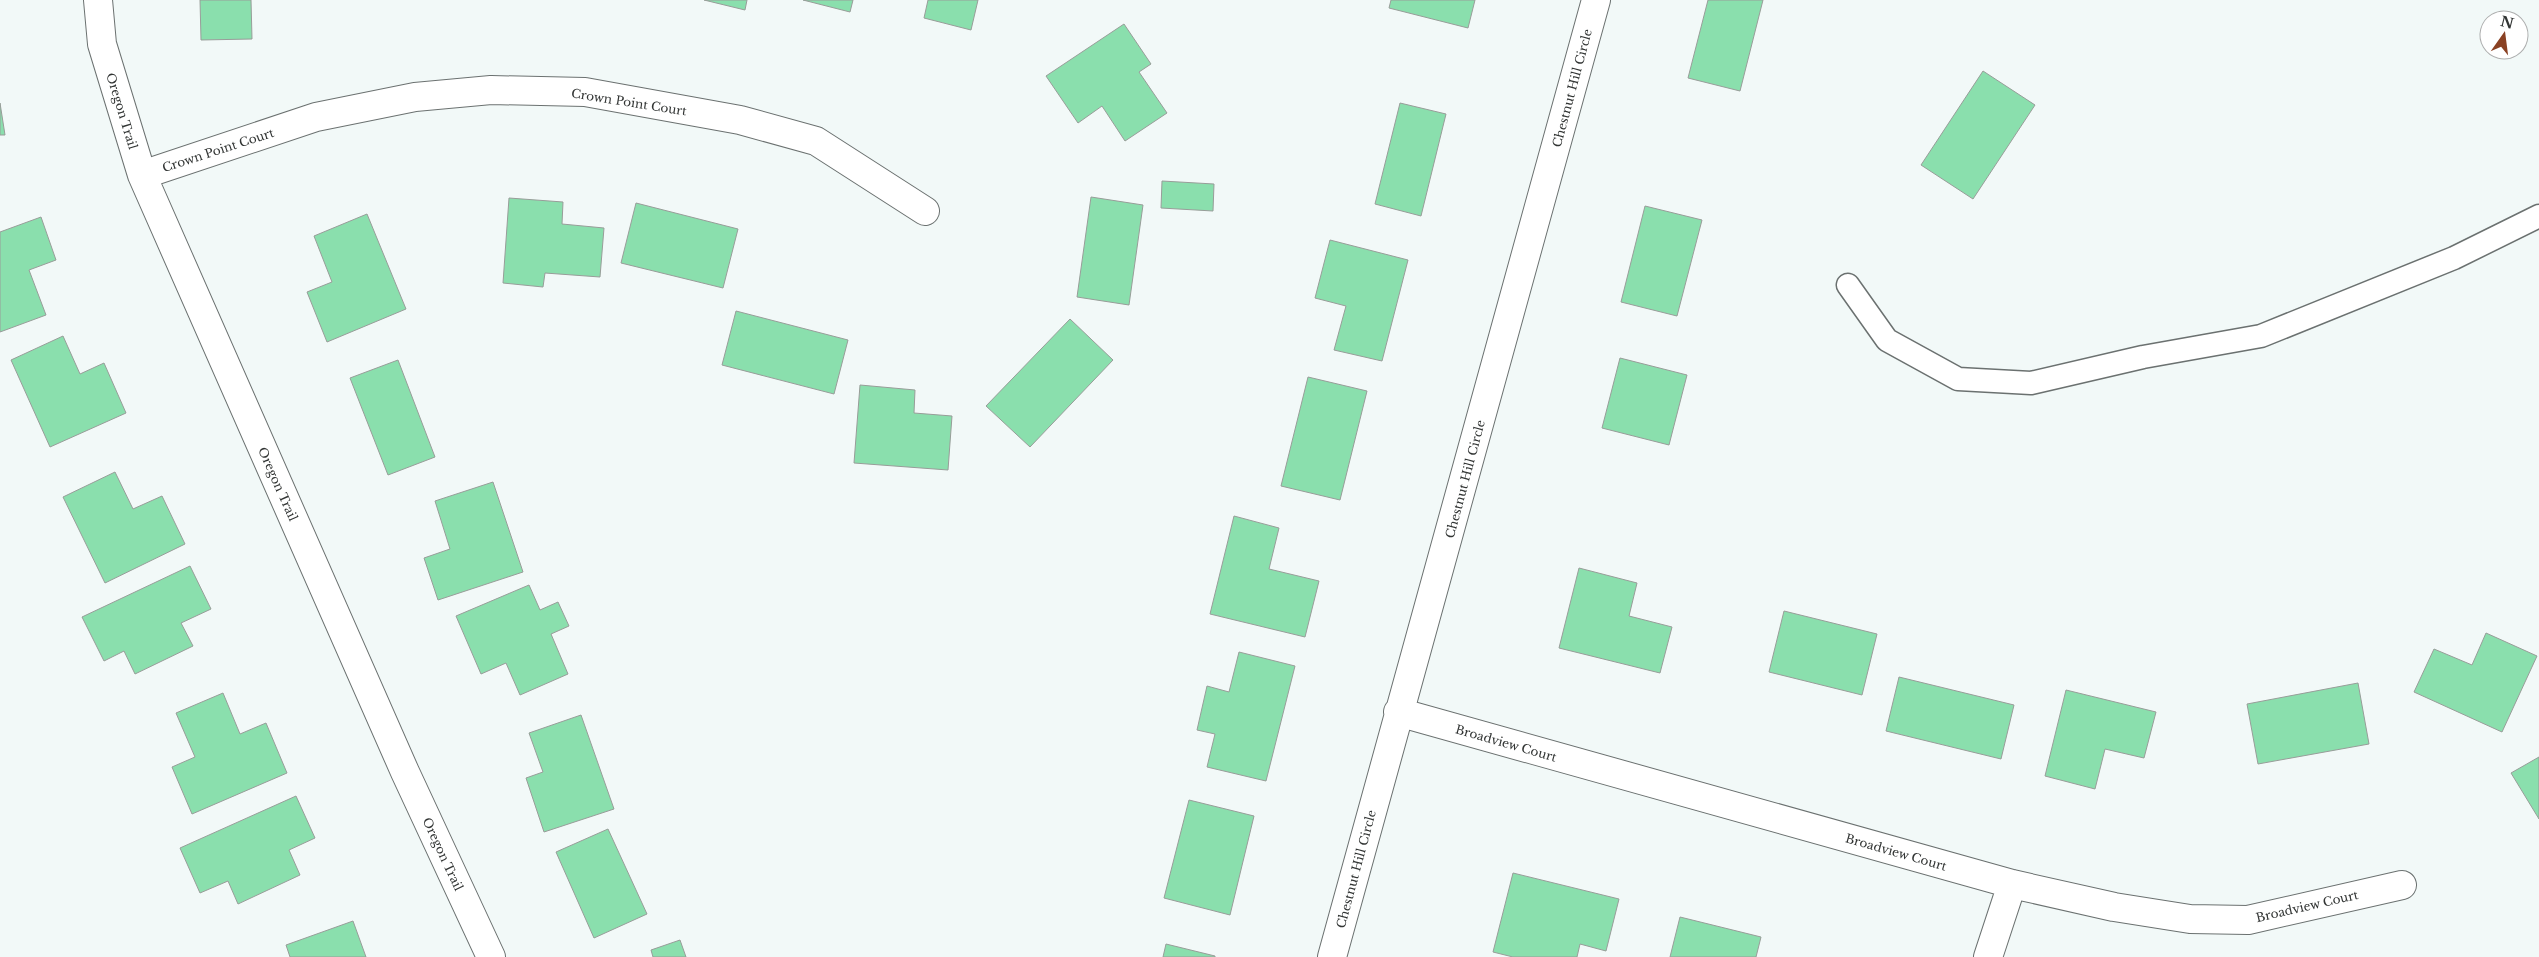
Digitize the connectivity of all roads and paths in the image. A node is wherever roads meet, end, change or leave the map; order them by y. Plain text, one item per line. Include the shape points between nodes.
1 (98, 0) edge
2 (1596, 0) edge
3 (142, 175) junction
4 (925, 211) dead end
5 (2539, 216) edge
6 (1848, 285) dead end
7 (1398, 712) junction
8 (2012, 884) junction
9 (2402, 885) dead end
10 (491, 957) edge
11 (1332, 957) edge
12 (1988, 957) edge

1 - 3 street, Oregon Trail via 102,44
2 - 7 street, Chestnut Hill Circle via 1437,583
3 - 4 street, Crown Point Court via 316,117 414,97 491,90 584,92 740,120 816,141
3 - 10 street, Oregon Trail via 405,772
5 - 6 lane via 2454,258 2261,336 2143,357 2031,383 1958,378 1926,362 1887,340
7 - 8 street, Broadview Court
7 - 11 street, Chestnut Hill Circle
8 - 9 street, Broadview Court via 2114,907 2190,919 2248,920
8 - 12 street

